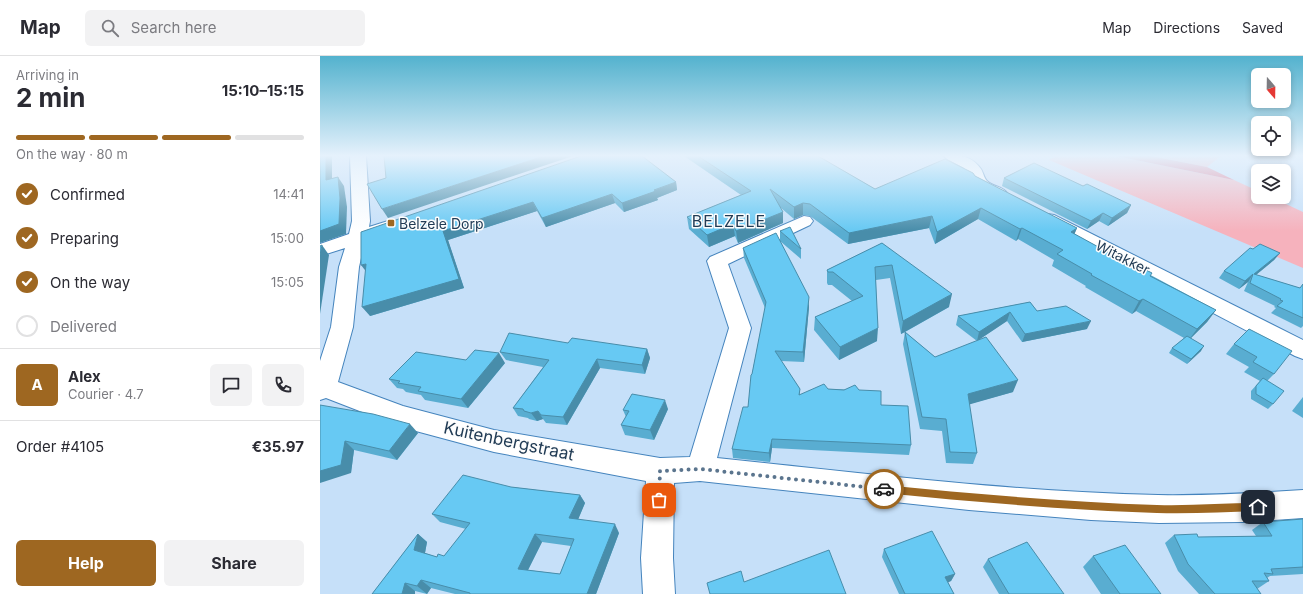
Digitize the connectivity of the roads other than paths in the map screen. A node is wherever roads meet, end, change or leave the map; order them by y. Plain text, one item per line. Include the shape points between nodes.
1 (359, 181) edge
2 (978, 181) edge
3 (804, 221) dead end
4 (402, 222) edge
5 (357, 237) junction
6 (320, 250) edge
7 (1303, 350) edge
8 (321, 387) edge
9 (700, 469) junction
10 (660, 471) junction
11 (1303, 504) edge
12 (659, 594) edge

1 - 5 street via 361,221
2 - 7 street, Witakker
3 - 9 street via 717,261 740,328
4 - 5 street
5 - 6 street
5 - 8 street via 349,267 342,327
8 - 10 street, Kuitenbergstraat via 401,416 494,441
9 - 10 street, Kuitenbergstraat
9 - 11 street, Kuitenbergstraat via 969,497 1090,506 1181,509
10 - 12 street via 657,558

